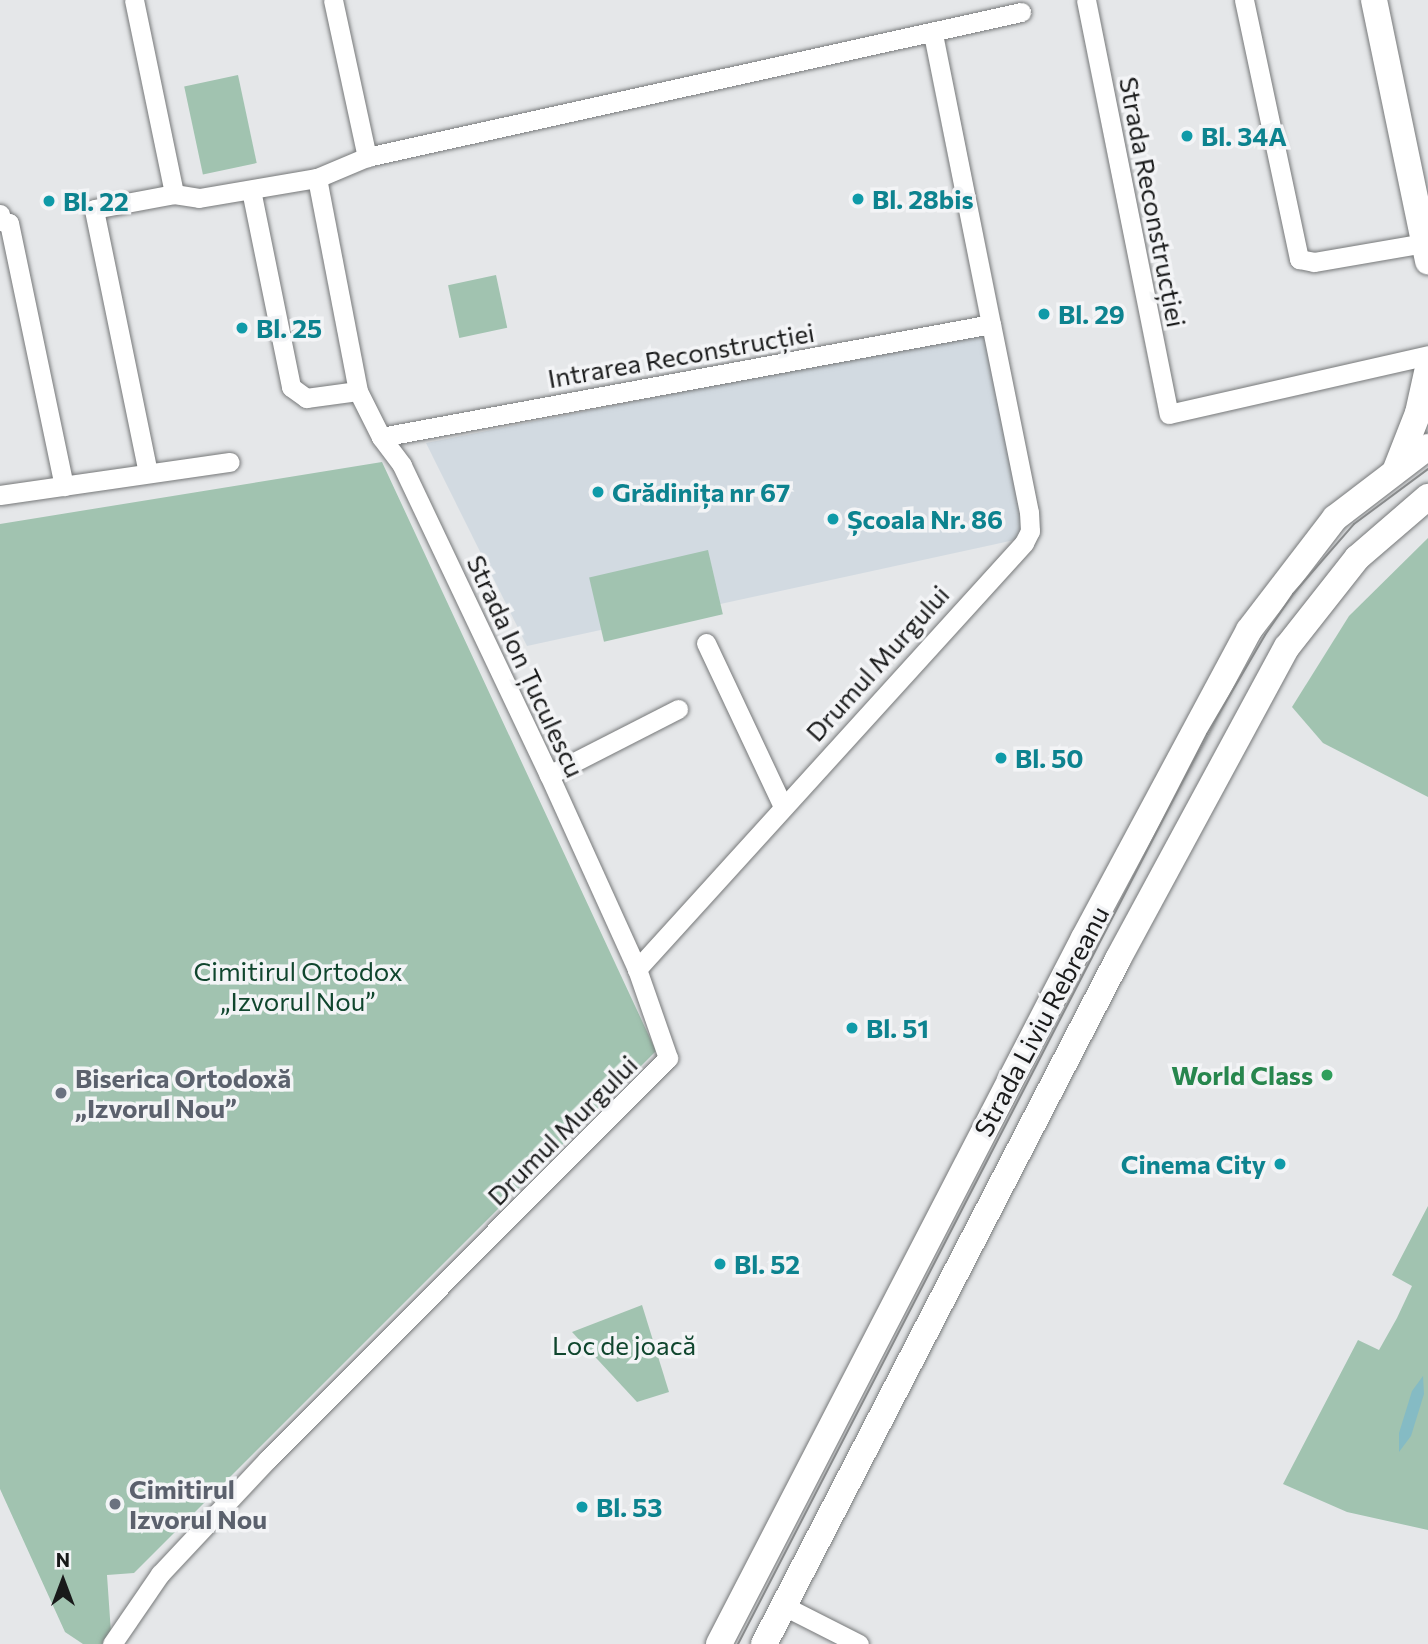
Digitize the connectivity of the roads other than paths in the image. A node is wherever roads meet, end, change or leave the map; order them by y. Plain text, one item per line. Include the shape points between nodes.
1 (134, 0) edge
2 (333, 0) edge
3 (1086, 0) edge
4 (1244, 0) edge
5 (1374, 0) edge
6 (1021, 12) dead end
7 (933, 34) junction
8 (367, 157) junction
9 (317, 177) junction
10 (251, 190) junction
11 (174, 194) junction
12 (1, 219) edge
13 (1426, 252) edge
14 (991, 324) junction
15 (1428, 355) edge
16 (1428, 368) edge
17 (358, 391) junction
18 (381, 437) junction
19 (1428, 447) edge
20 (230, 462) dead end
21 (1396, 469) junction
22 (148, 473) junction
23 (64, 486) junction
24 (0, 495) edge
25 (1428, 497) edge
26 (706, 643) dead end
27 (678, 709) dead end
28 (549, 775) junction
29 (783, 807) junction
30 (637, 970) junction
31 (784, 1606) junction
32 (112, 1644) edge
33 (719, 1644) edge
34 (764, 1644) edge
35 (859, 1644) edge

1 - 11 street
2 - 8 street
3 - 15 street, Strada Reconstrucției via 1169,414
4 - 13 street via 1299,259 1314,262
5 - 13 main road
6 - 7 street
7 - 8 street
7 - 14 street
8 - 9 street
9 - 10 street
9 - 17 street, Strada Ion Țuculescu
10 - 11 street via 199,198
10 - 17 street via 291,387 306,398
11 - 22 street via 94,209
12 - 23 street via 9,223
14 - 18 street, Intrarea Reconstrucției
14 - 29 street, Drumul Murgului via 1030,531 1024,543
16 - 21 main road via 1418,413
17 - 18 street, Strada Ion Țuculescu
18 - 28 street, Strada Ion Țuculescu via 402,465
19 - 21 main road, Strada Liviu Rebreanu
20 - 22 street
21 - 33 main road, Strada Liviu Rebreanu via 1358,497 1314,541 1244,639
22 - 23 street
23 - 24 street
25 - 31 main road, Strada Liviu Rebreanu via 1357,558 1287,647 1112,971
26 - 29 street
27 - 28 street
28 - 30 street, Strada Ion Țuculescu
29 - 30 street, Drumul Murgului
30 - 32 street, Drumul Murgului via 667,1048 664,1065 267,1460 160,1574
31 - 34 main road, Strada Liviu Rebreanu
31 - 35 street

